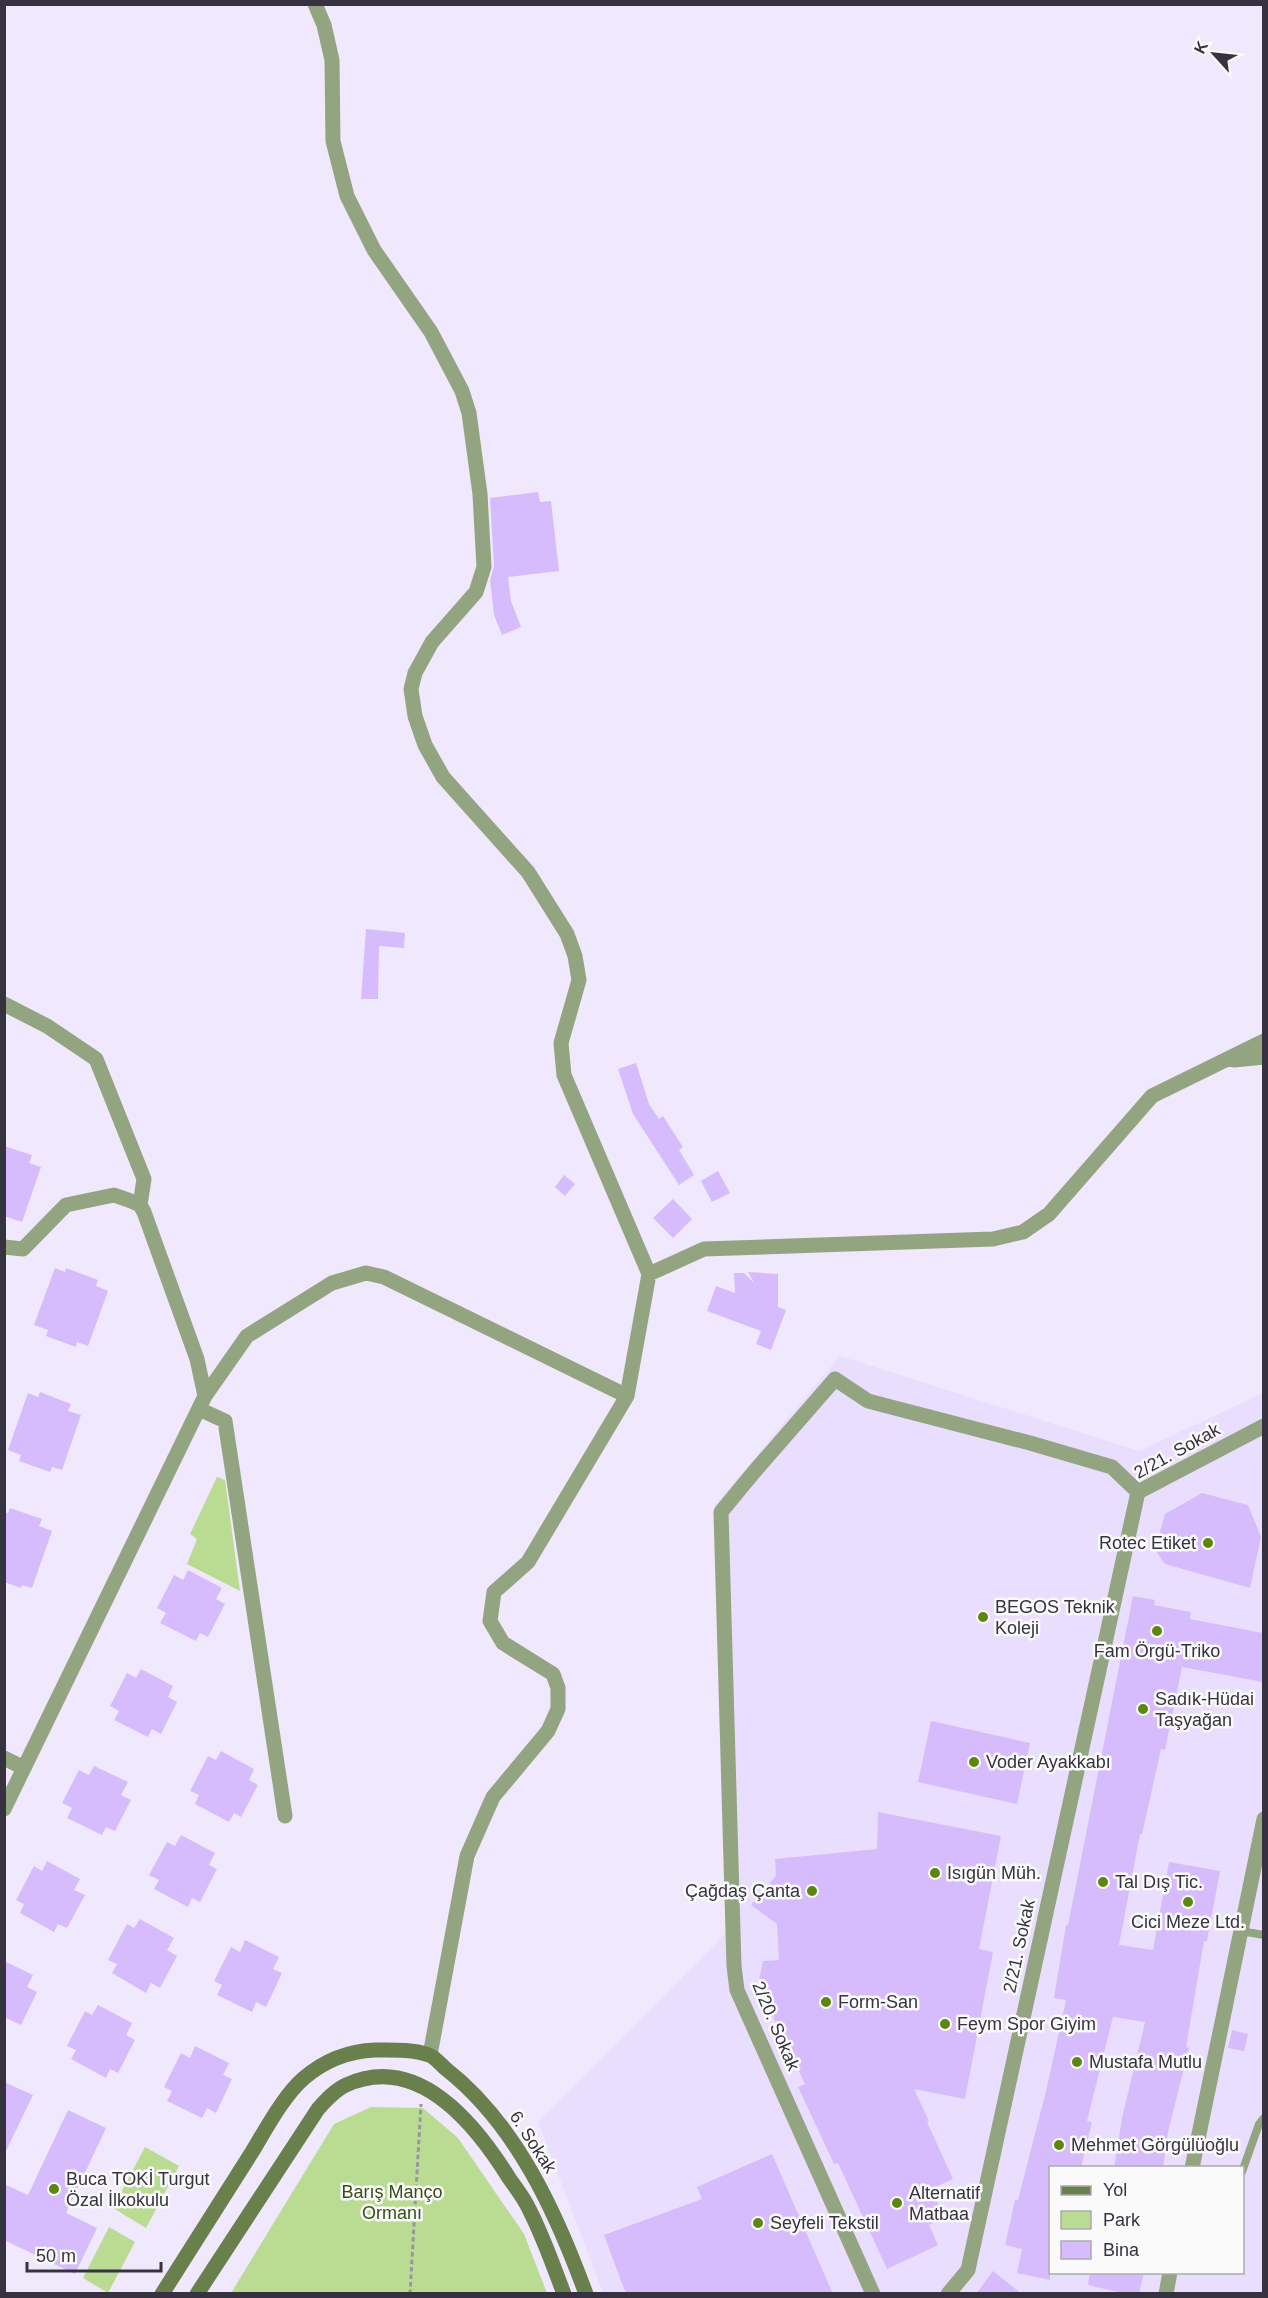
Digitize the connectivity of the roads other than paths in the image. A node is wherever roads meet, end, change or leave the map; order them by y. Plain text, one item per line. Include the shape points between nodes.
1 (315, 4) edge
2 (4, 1004) edge
3 (1263, 1041) edge
4 (1263, 1057) edge
5 (1224, 1060) junction
6 (140, 1205) junction
7 (4, 1247) edge
8 (649, 1274) junction
9 (627, 1396) junction
10 (202, 1402) junction
11 (1263, 1426) edge
12 (1138, 1492) junction
13 (4, 1758) edge
14 (24, 1768) junction
15 (4, 1809) edge
16 (285, 1816) dead end
17 (1263, 1819) edge
18 (1240, 1931) junction
19 (1263, 1935) edge
20 (430, 2055) junction
21 (1263, 2118) edge
22 (1192, 2166) edge
23 (1244, 2166) edge
24 (1170, 2274) edge
25 (162, 2294) edge
26 (197, 2294) edge
27 (564, 2294) edge
28 (586, 2294) edge
29 (873, 2294) edge
30 (948, 2294) edge
31 (1166, 2294) edge

1 - 8 street via 332,60 333,141 347,196 374,250 430,332 462,391 469,413 480,494 484,567 476,592 432,642 415,673 411,689 415,716 425,745 443,777 528,872 567,934 579,980 561,1043 564,1075
2 - 6 street via 47,1026 96,1059 144,1179
3 - 5 street
4 - 5 street
5 - 8 street via 1152,1096 1049,1214 1023,1232 993,1239 704,1249
6 - 7 street via 114,1195 66,1205 23,1249
6 - 10 street via 191,1342
8 - 9 street
9 - 10 street via 384,1277 366,1272 332,1283 247,1336
9 - 20 street via 528,1562 494,1592 490,1621 503,1643 553,1674 558,1709 548,1731 493,1797 467,1856
10 - 14 street
10 - 16 street via 225,1421
11 - 12 street, 2/21. Sokak
12 - 29 street, 2/20. Sokak via 1112,1467 868,1401 835,1379 721,1512 737,1990
12 - 30 street, 2/21. Sokak via 968,2270
13 - 14 street
14 - 15 street
17 - 18 street
18 - 19 lane
18 - 22 street
20 - 25 main road, 6. Sokak via 363,2051 341,2056 303,2078
20 - 28 main road, 6. Sokak via 460,2079 511,2139 555,2216
21 - 23 lane
24 - 31 street
26 - 27 main road via 318,2109 345,2086 376,2078 415,2084 434,2093 460,2115 496,2157 528,2207

